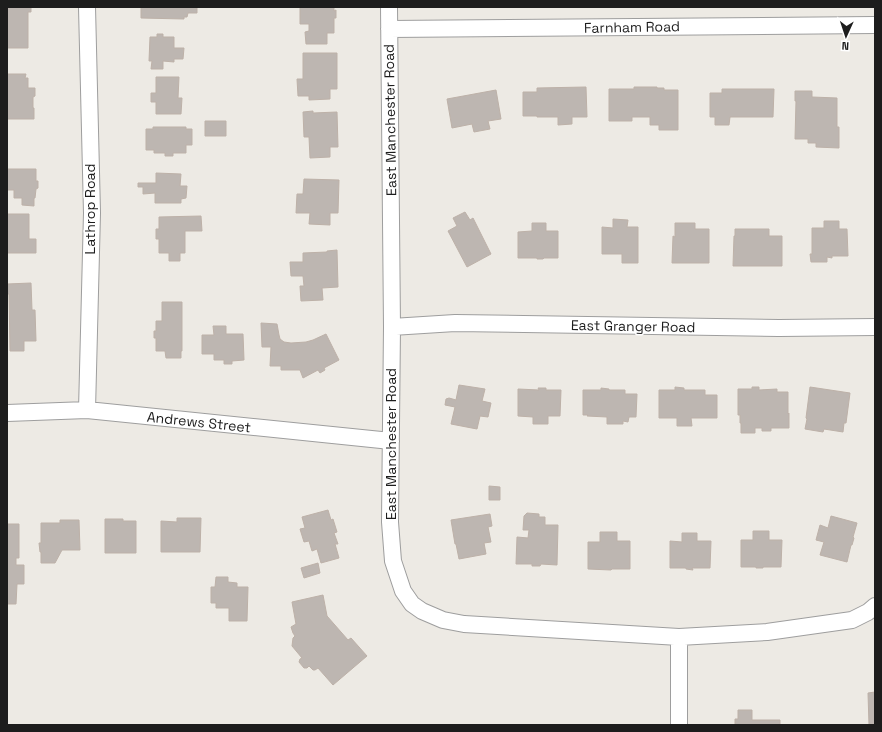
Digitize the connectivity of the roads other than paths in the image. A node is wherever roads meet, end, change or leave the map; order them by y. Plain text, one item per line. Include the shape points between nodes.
1 (87, 7) edge
2 (389, 7) edge
3 (875, 25) edge
4 (389, 29) junction
5 (392, 327) junction
6 (875, 327) edge
7 (87, 410) junction
8 (7, 413) edge
9 (391, 441) junction
10 (875, 606) edge
11 (679, 637) junction
12 (679, 725) edge

1 - 7 street, Lathrop Road via 92,213
2 - 4 street, East Manchester Road
3 - 4 street, Farnham Road
4 - 5 street, East Manchester Road
5 - 6 street, East Granger Road via 455,324
5 - 9 street, East Manchester Road
7 - 8 street, Andrews Street
7 - 9 street, Andrews Street
9 - 11 street, East Manchester Road via 390,522 393,560 403,591 412,604 422,611 443,620 464,624
10 - 11 street, East Manchester Road via 852,620 767,632
11 - 12 street

